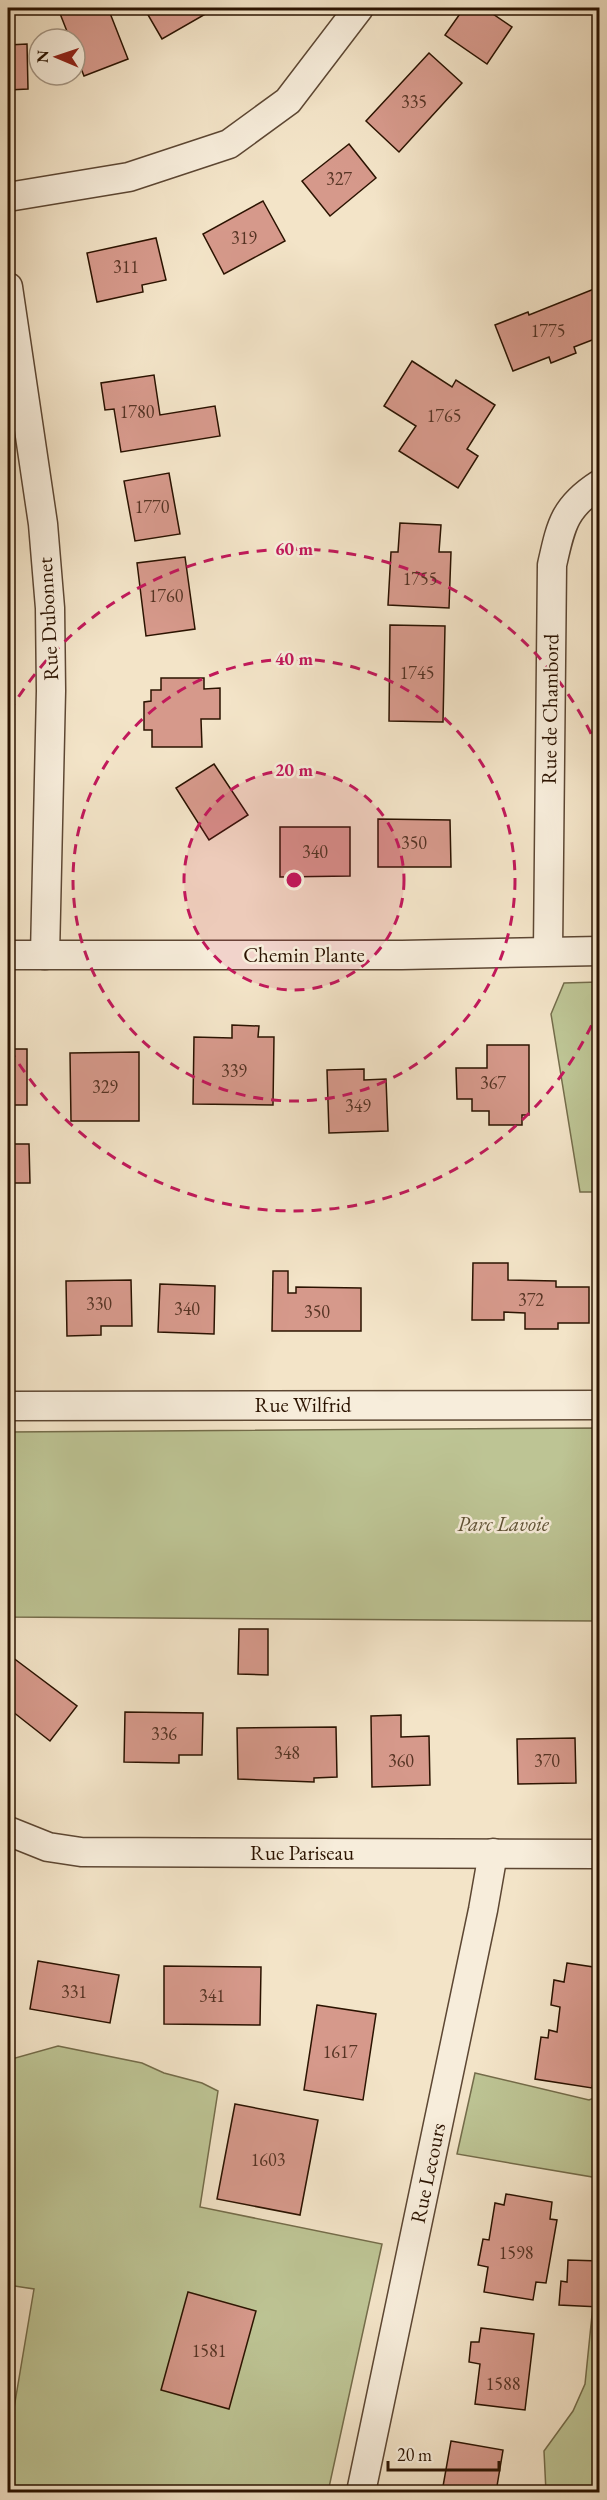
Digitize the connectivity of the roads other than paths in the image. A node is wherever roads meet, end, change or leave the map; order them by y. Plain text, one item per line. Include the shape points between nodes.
1 (359, 8) edge
2 (8, 197) edge
3 (8, 287) edge
4 (600, 484) edge
5 (548, 951) junction
6 (600, 951) edge
7 (8, 955) edge
8 (45, 955) junction
9 (600, 1405) edge
10 (8, 1406) edge
11 (8, 1831) edge
12 (493, 1854) junction
13 (600, 1854) edge
14 (361, 2493) edge

1 - 2 street via 288,101 229,144 129,177
3 - 8 street, Rue Dubonnet via 43,524 50,608
4 - 5 street, Rue de Chambord via 580,496 561,524 552,565
5 - 6 street, Chemin Plante
5 - 8 street, Chemin Plante
7 - 8 street, Chemin Plante
9 - 10 street, Rue Wilfrid
11 - 12 street, Rue Pariseau via 48,1847 81,1852
12 - 13 street, Rue Pariseau
12 - 14 street, Rue Lecours

